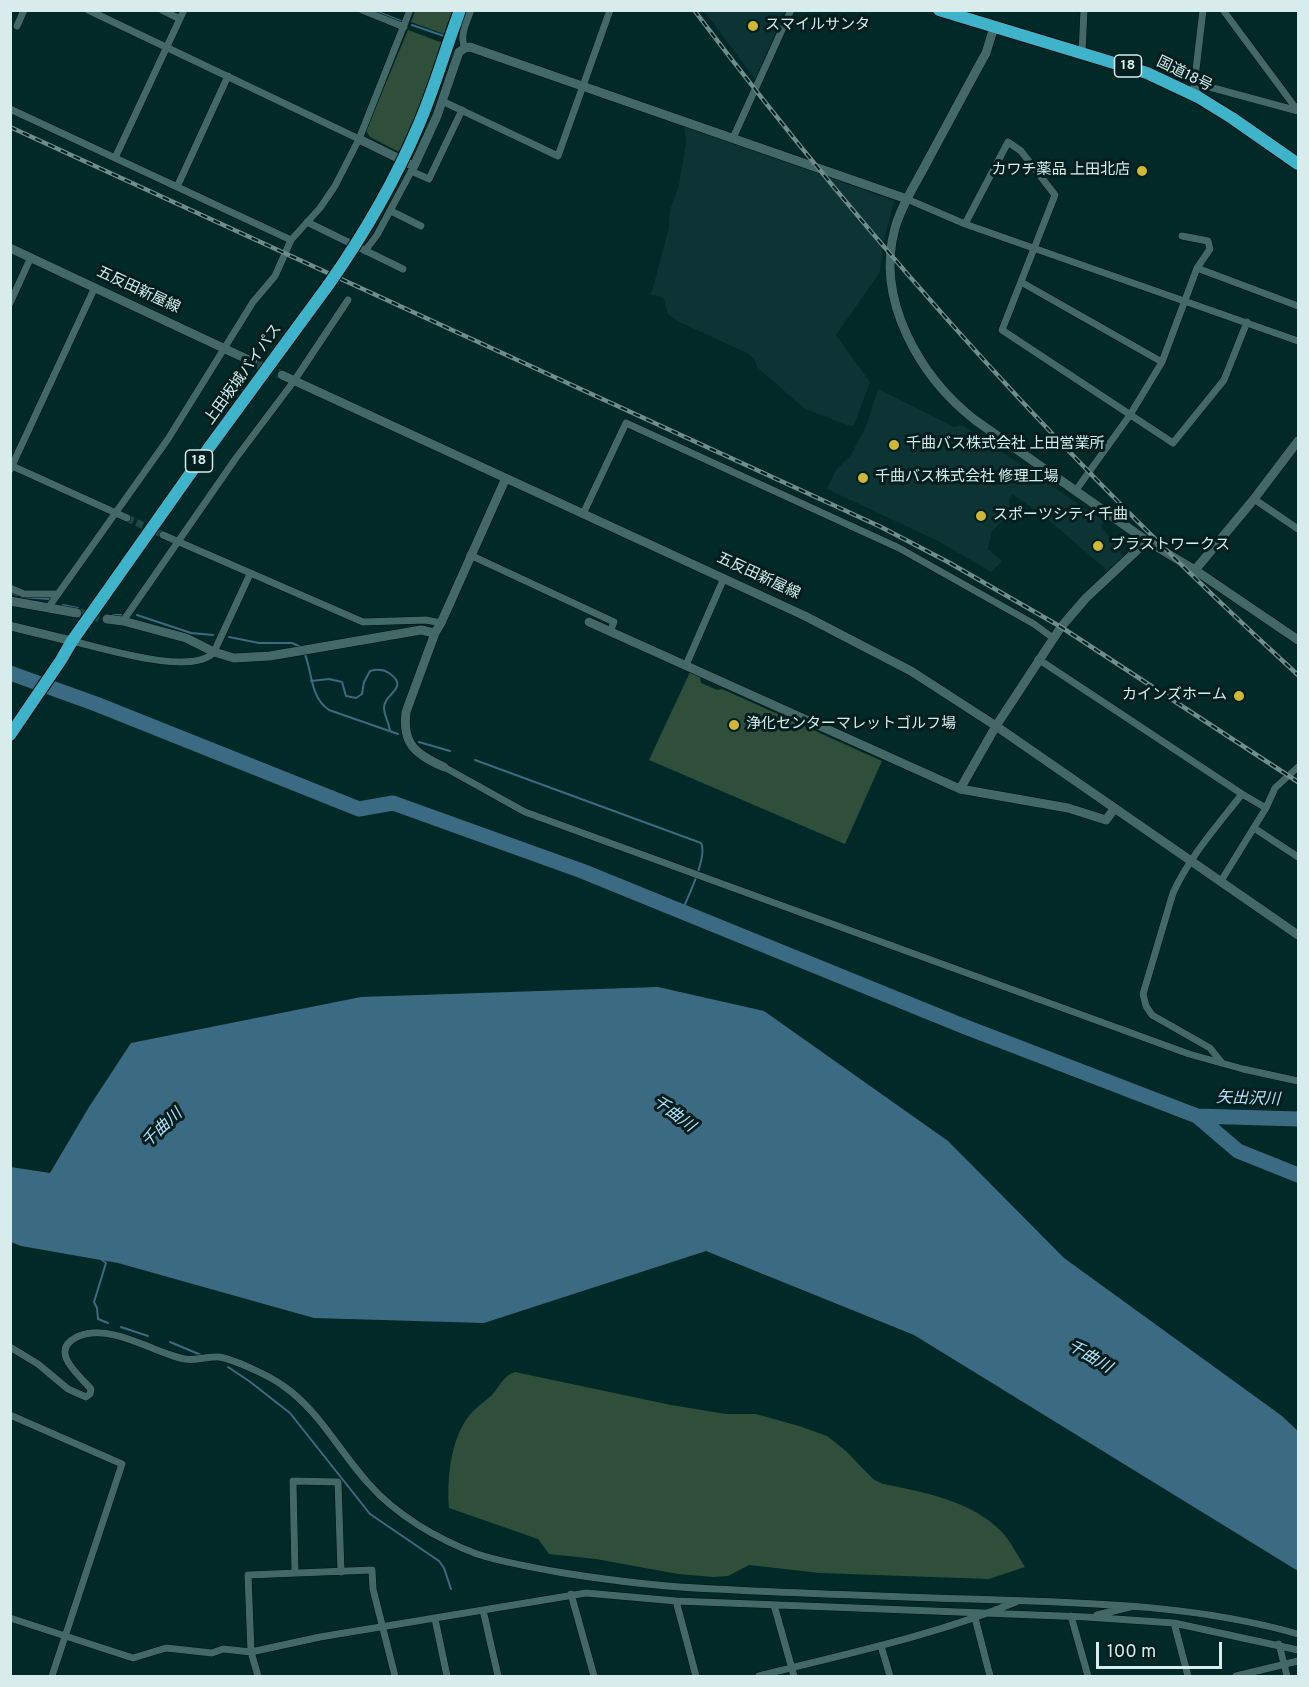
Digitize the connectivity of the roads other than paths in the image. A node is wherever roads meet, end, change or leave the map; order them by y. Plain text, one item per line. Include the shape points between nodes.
1 (24, 10) edge
2 (88, 10) edge
3 (162, 10) edge
4 (184, 10) edge
5 (362, 10) edge
6 (410, 10) edge
7 (460, 10) edge
8 (471, 10) edge
9 (610, 10) edge
10 (791, 10) edge
11 (939, 10) edge
12 (1084, 10) edge
13 (1203, 10) edge
14 (1222, 10) edge
15 (180, 19) junction
16 (17, 26) dead end
17 (404, 27) junction
18 (994, 27) junction
19 (165, 48) junction
20 (465, 48) junction
21 (1082, 52) junction
22 (228, 76) junction
23 (583, 85) junction
24 (1193, 95) junction
25 (442, 101) junction
26 (10, 109) edge
27 (462, 111) junction
28 (1299, 111) edge
29 (733, 138) junction
30 (359, 139) junction
31 (114, 158) junction
32 (1299, 164) edge
33 (412, 168) junction
34 (177, 187) junction
35 (907, 199) junction
36 (391, 210) junction
37 (307, 222) junction
38 (965, 224) junction
39 (421, 226) dead end
40 (1182, 236) dead end
41 (291, 240) junction
42 (10, 248) edge
43 (1034, 248) junction
44 (365, 251) junction
45 (31, 257) junction
46 (1197, 268) junction
47 (403, 269) dead end
48 (1021, 282) junction
49 (95, 287) junction
50 (348, 300) dead end
51 (1186, 300) junction
52 (10, 303) edge
53 (1299, 306) edge
54 (1247, 322) junction
55 (1299, 341) edge
56 (224, 349) junction
57 (253, 362) tunnel mouth
58 (1162, 362) junction
59 (282, 375) tunnel mouth
60 (294, 381) junction
61 (1130, 415) junction
62 (1299, 441) edge
63 (11, 467) edge
64 (505, 480) junction
65 (1076, 490) junction
66 (1254, 499) junction
67 (116, 512) junction
68 (583, 514) junction
69 (127, 518) tunnel mouth
70 (1299, 529) edge
71 (163, 535) tunnel mouth
72 (177, 541) junction
73 (1147, 541) junction
74 (471, 555) junction
75 (1195, 570) junction
76 (250, 574) junction
77 (724, 578) junction
78 (10, 588) edge
79 (57, 594) junction
80 (10, 601) edge
81 (48, 608) junction
82 (77, 613) tunnel mouth
83 (107, 619) tunnel mouth
84 (123, 621) junction
85 (589, 622) dead end
86 (441, 623) junction
87 (10, 626) edge
88 (610, 632) junction
89 (435, 633) junction
90 (1053, 638) junction
91 (1299, 640) edge
92 (72, 641) junction
93 (214, 652) junction
94 (1038, 659) junction
95 (686, 665) junction
96 (996, 726) junction
97 (10, 735) edge
98 (444, 767) joint
99 (1299, 767) edge
100 (960, 789) junction
101 (1242, 794) junction
102 (1266, 808) junction
103 (1114, 809) junction
104 (1254, 828) junction
105 (1299, 857) edge
106 (1191, 860) junction
107 (1221, 881) junction
108 (1299, 935) edge
109 (1222, 1063) junction
110 (1299, 1081) edge
111 (10, 1347) edge
112 (10, 1414) edge
113 (341, 1572) junction
114 (295, 1574) junction
115 (571, 1594) junction
116 (676, 1601) junction
117 (1018, 1601) junction
118 (774, 1605) junction
119 (1135, 1606) junction
120 (483, 1610) junction
121 (988, 1613) junction
122 (1071, 1616) junction
123 (1086, 1617) junction
124 (10, 1618) edge
125 (975, 1618) junction
126 (435, 1619) junction
127 (1174, 1623) junction
128 (384, 1628) junction
129 (1299, 1634) edge
130 (65, 1636) junction
131 (1279, 1644) junction
132 (881, 1647) junction
133 (1299, 1650) edge
134 (251, 1652) junction
135 (1299, 1661) edge
136 (1284, 1665) junction
137 (792, 1668) junction
138 (51, 1677) edge
139 (258, 1677) edge
140 (395, 1677) edge
141 (447, 1677) edge
142 (498, 1677) edge
143 (594, 1677) edge
144 (696, 1677) edge
145 (759, 1677) edge
146 (794, 1677) edge
147 (890, 1677) edge
148 (990, 1677) edge
149 (1088, 1677) edge
150 (1188, 1677) edge
151 (1236, 1677) edge
152 (1287, 1677) edge

1 - 16 street
2 - 19 street
3 - 15 street
4 - 15 street
5 - 17 street
6 - 17 street
7 - 92 highway, 上田坂城バイパス / 18, bridge via 420,123 370,222
8 - 20 street via 463,31
9 - 23 street
10 - 29 street
11 - 18 highway, 国道18号 / 18
12 - 21 street
13 - 24 street
14 - 28 street
15 - 19 street
17 - 30 street
18 - 21 highway, 国道18号 / 18
18 - 35 street via 986,53
19 - 22 street
19 - 31 street
20 - 23 street
20 - 25 street via 459,52
21 - 24 highway, 国道18号 / 18 via 1147,73
22 - 30 street
22 - 34 street
23 - 27 street via 558,156
23 - 29 street
24 - 28 street via 1202,85
24 - 32 highway, 国道18号 / 18
25 - 27 street
25 - 33 street
26 - 31 street
27 - 33 street via 429,179
29 - 35 street
30 - 33 street
30 - 37 street via 335,186
31 - 34 street
33 - 36 street
34 - 41 street
35 - 38 street
35 - 65 street via 895,230 891,262 899,312 910,342 952,401
36 - 39 street
36 - 44 street
37 - 41 street
37 - 44 street
38 - 43 street
38 - 43 street via 1008,142 1020,151 1055,195
40 - 46 street via 1208,241 1210,249
41 - 56 street via 275,276 253,302
42 - 45 street, 五反田新屋線
43 - 48 street
43 - 51 street
44 - 47 street
45 - 49 street, 五反田新屋線
45 - 52 street
46 - 51 street
46 - 53 street
48 - 58 street
48 - 61 street via 1002,330
49 - 56 street, 五反田新屋線
49 - 63 street
50 - 60 street
51 - 54 street
51 - 58 street
54 - 55 street
54 - 61 street via 1224,380 1173,443
56 - 57 street, 五反田新屋線
56 - 67 street via 168,439
58 - 61 street
59 - 60 street, 五反田新屋線
60 - 64 street, 五反田新屋線
60 - 72 street
61 - 65 street
62 - 66 street
63 - 67 street
64 - 68 street, 五反田新屋線
64 - 74 street
65 - 73 street
66 - 70 street
66 - 75 street
67 - 69 street
67 - 79 street
68 - 77 street, 五反田新屋線
68 - 90 street via 626,423 899,548
71 - 72 street
72 - 76 street
72 - 84 street
73 - 75 street
73 - 90 street via 1086,598
74 - 86 street
74 - 88 street via 614,622
75 - 91 street
76 - 86 street via 363,622
76 - 93 street
77 - 95 street
77 - 96 street, 五反田新屋線 via 882,654
78 - 79 street via 24,594
79 - 81 street
80 - 81 street
81 - 82 street
83 - 84 street
84 - 93 street via 186,638
85 - 88 street
86 - 89 street
87 - 92 street
88 - 95 street
89 - 93 street via 421,630 270,656 234,658
89 - 98 street via 404,723 415,750
90 - 94 street
92 - 93 street via 172,662 205,660
92 - 97 highway, 上田坂城バイパス / 18
94 - 96 street
94 - 101 street
95 - 100 street
96 - 100 street
96 - 103 street, 五反田新屋線
98 - 109 street via 525,812
99 - 102 street via 1275,788
100 - 103 street via 1068,808 1106,820
101 - 102 street
101 - 106 street
102 - 104 street
103 - 106 street, 五反田新屋線
104 - 105 street
104 - 107 street
106 - 107 street, 五反田新屋線
106 - 109 street via 1173,893 1143,1000 1152,1015 1210,1048
107 - 108 street, 五反田新屋線
109 - 110 street
111 - 117 street via 68,1389 86,1397 91,1389 65,1357 70,1341 84,1334 118,1337 186,1360 223,1358 262,1374 301,1400 369,1484 411,1520 442,1538 493,1558 555,1572 676,1587
112 - 130 street via 122,1464
113 - 114 street
113 - 114 street via 338,1482 292,1481
113 - 128 street via 372,1570
114 - 134 street via 248,1575
115 - 116 street
115 - 120 street
115 - 143 street
116 - 118 street
116 - 144 street
117 - 119 street
117 - 121 street
118 - 121 street
118 - 137 street
119 - 123 street
119 - 129 street via 1205,1613
120 - 126 street
120 - 142 street
121 - 122 street
121 - 125 street
122 - 123 street
122 - 149 street
123 - 127 street
124 - 130 street
125 - 132 street
125 - 148 street
126 - 128 street
126 - 141 street
127 - 131 street
127 - 150 street
128 - 134 street
128 - 140 street
130 - 134 street via 133,1658 166,1648
130 - 138 street
131 - 133 street
131 - 136 street
132 - 137 street
132 - 147 street
134 - 139 street
135 - 136 street
136 - 151 street
136 - 152 street
137 - 145 street
137 - 146 street

